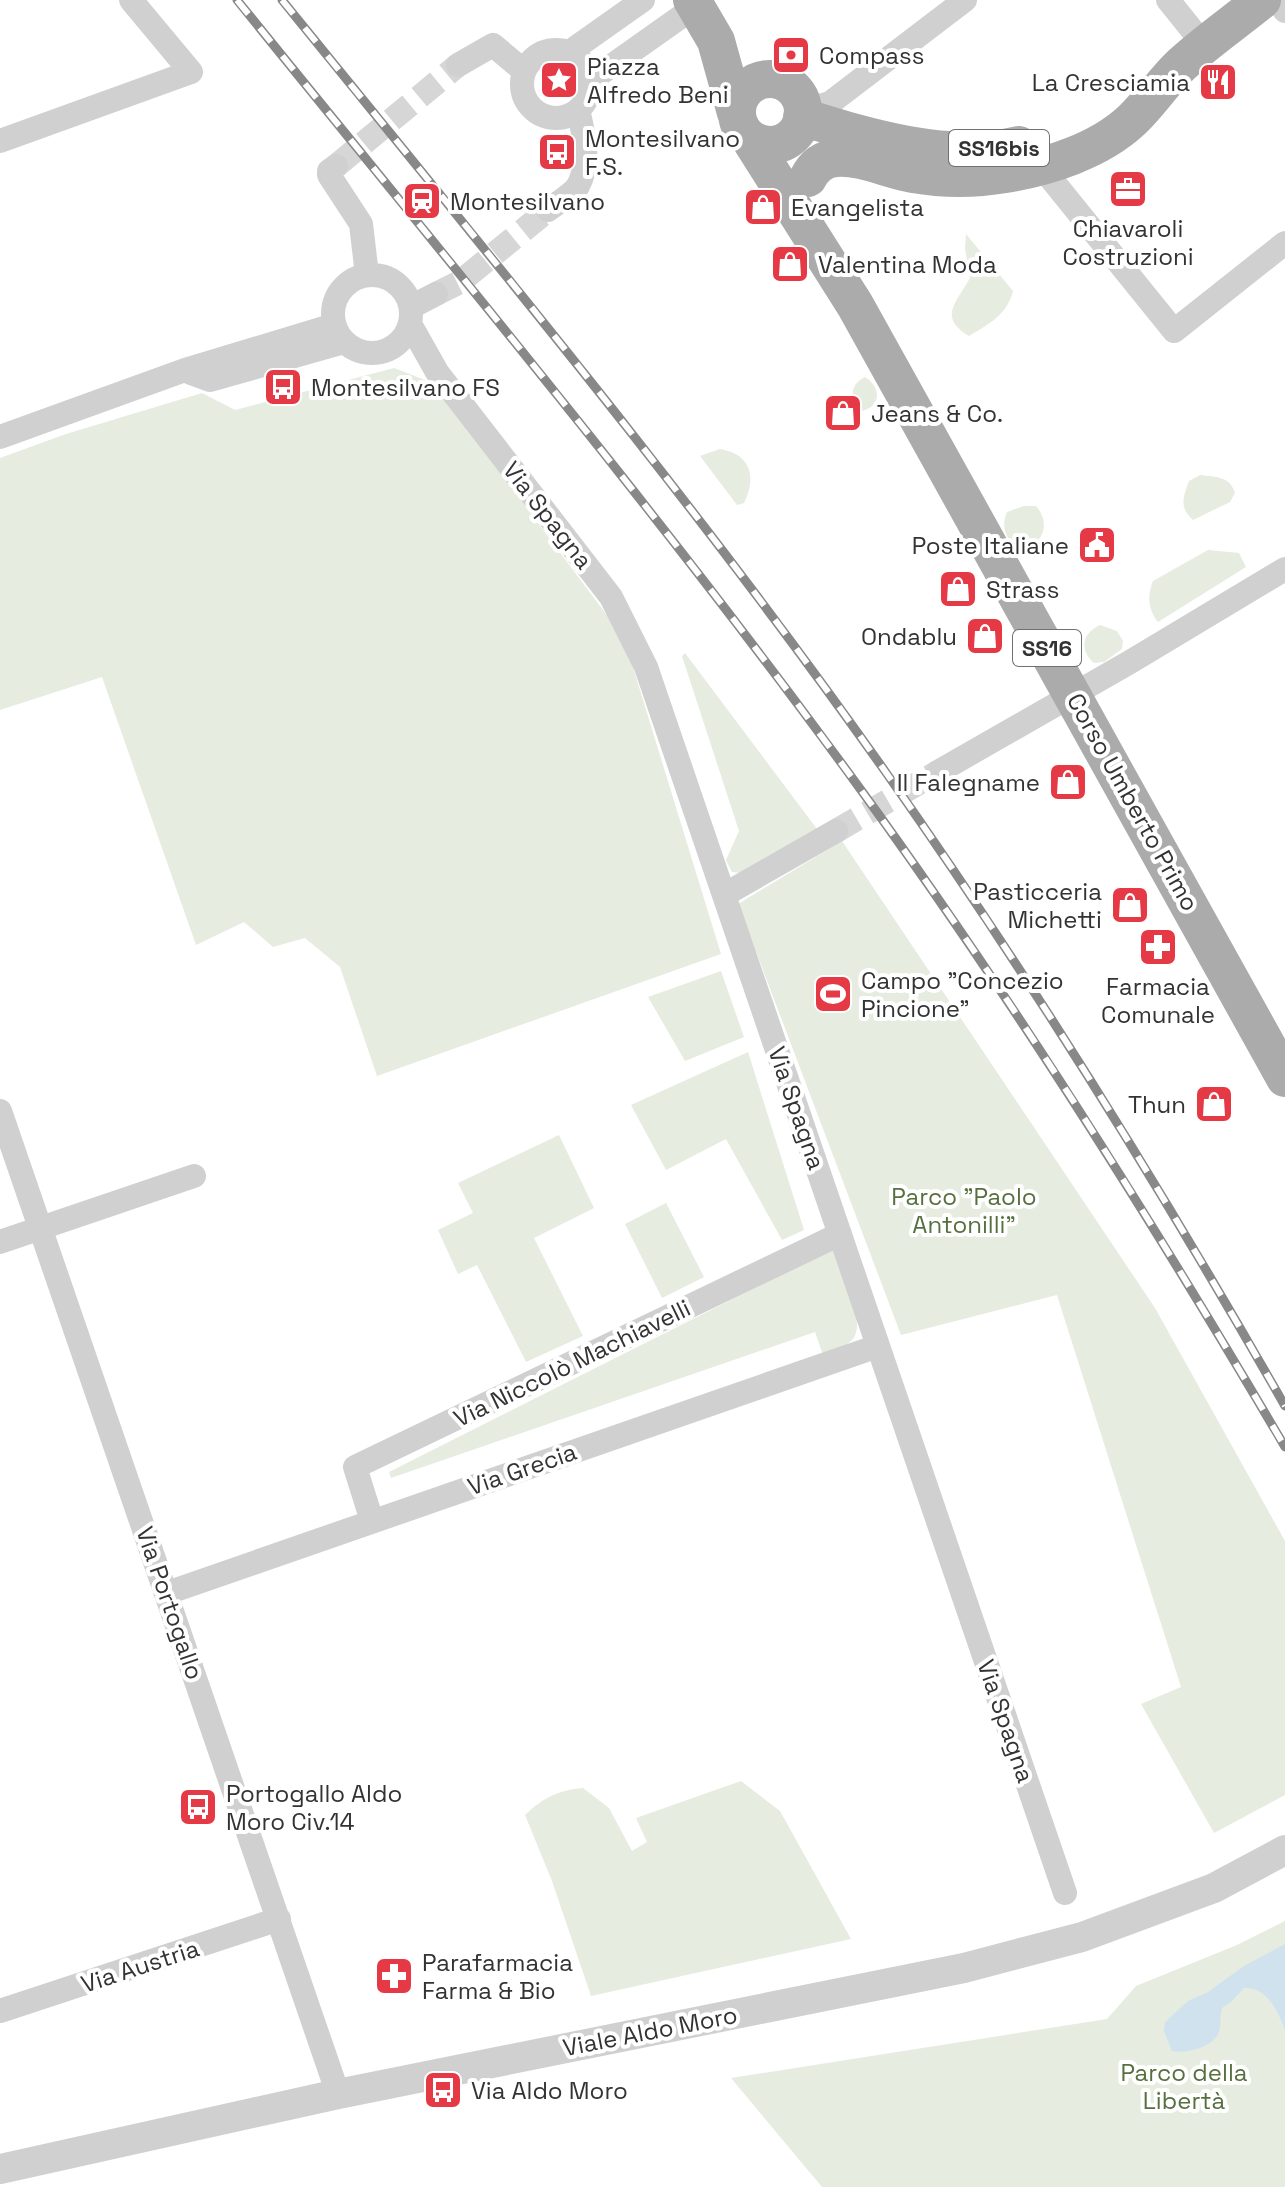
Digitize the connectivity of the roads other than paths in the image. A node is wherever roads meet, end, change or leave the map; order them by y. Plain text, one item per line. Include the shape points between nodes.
1 (131, 0) edge
2 (643, 0) edge
3 (965, 0) edge
4 (1168, 0) edge
5 (1262, 0) edge
6 (1277, 0) edge
7 (694, 3) edge
8 (1285, 11) edge
9 (716, 41) junction
10 (568, 53) junction
11 (1192, 56) junction
12 (458, 65) tunnel mouth
13 (524, 71) junction
14 (590, 81) junction
15 (578, 110) junction
16 (794, 116) junction
17 (743, 126) junction
18 (0, 141) edge
19 (869, 163) junction
20 (336, 166) dead end
21 (1036, 167) junction
22 (808, 178) junction
23 (548, 210) tunnel mouth
24 (810, 237) junction
25 (1285, 243) edge
26 (367, 275) junction
27 (436, 294) tunnel mouth
28 (410, 316) junction
29 (339, 333) junction
30 (396, 345) junction
31 (437, 372) junction
32 (0, 437) edge
33 (1285, 569) edge
34 (1073, 693) junction
35 (938, 772) tunnel mouth
36 (836, 831) tunnel mouth
37 (724, 895) junction
38 (1285, 1078) edge
39 (0, 1111) edge
40 (194, 1176) dead end
41 (39, 1229) junction
42 (840, 1234) junction
43 (0, 1242) edge
44 (878, 1346) junction
45 (372, 1521) junction
46 (167, 1593) junction
47 (1285, 1850) edge
48 (1065, 1893) dead end
49 (279, 1919) junction
50 (0, 2011) edge
51 (338, 2094) junction
52 (0, 2169) edge

1 - 18 street via 191,72
2 - 10 street
3 - 16 street via 830,103
4 - 11 street
5 - 11 main road, SS16bis
6 - 8 street
7 - 9 main road, Corso Umberto Primo
7 - 14 street
9 - 16 main road, Corso Umberto Primo
9 - 17 main road, Corso Umberto Primo
10 - 13 street via 537,55
10 - 14 street via 583,63
11 - 16 main road, SS16bis via 1070,131 1010,148 916,146
11 - 21 main road, SS16bis via 1132,121 1111,136
12 - 13 street via 493,45
13 - 15 street via 522,90 539,114 559,119
14 - 15 street via 587,99
15 - 23 street via 586,155 581,177 577,188
16 - 17 main road via 778,144 768,145
16 - 17 main road via 765,79 740,97
16 - 19 main road, SS16bis via 852,147
16 - 22 main road
17 - 24 main road, Corso Umberto Primo
19 - 21 main road, SS16bis via 956,177
19 - 22 main road, SS16bis via 833,158 819,163
20 - 26 street via 329,175 361,224
21 - 25 street via 1048,175 1174,331
22 - 24 main road
24 - 34 main road, Corso Umberto Primo / SS16 via 855,305
26 - 28 street via 400,286
26 - 29 street via 338,295 333,315
27 - 28 street
28 - 30 street
28 - 31 street, Via Spagna
29 - 30 street via 364,353
29 - 32 street via 210,380 185,370
30 - 31 street, Via Spagna
31 - 37 street, Via Spagna via 611,597 646,667
33 - 34 street
34 - 35 street
34 - 38 main road, Corso Umberto Primo / SS16
36 - 37 street
37 - 42 street, Via Spagna
39 - 41 street, Via Portogallo
40 - 41 street
41 - 43 street
41 - 46 street, Via Portogallo
42 - 44 street, Via Spagna
42 - 45 street, Via Niccolò Machiavelli via 355,1467
44 - 45 street, Via Grecia
44 - 48 street, Via Spagna
45 - 46 street, Via Grecia
46 - 49 street, Via Portogallo
47 - 51 street, Viale Aldo Moro via 1214,1888 1082,1937 978,1964
49 - 50 street, Via Austria
49 - 51 street, Via Portogallo
51 - 52 street, Viale Aldo Moro

